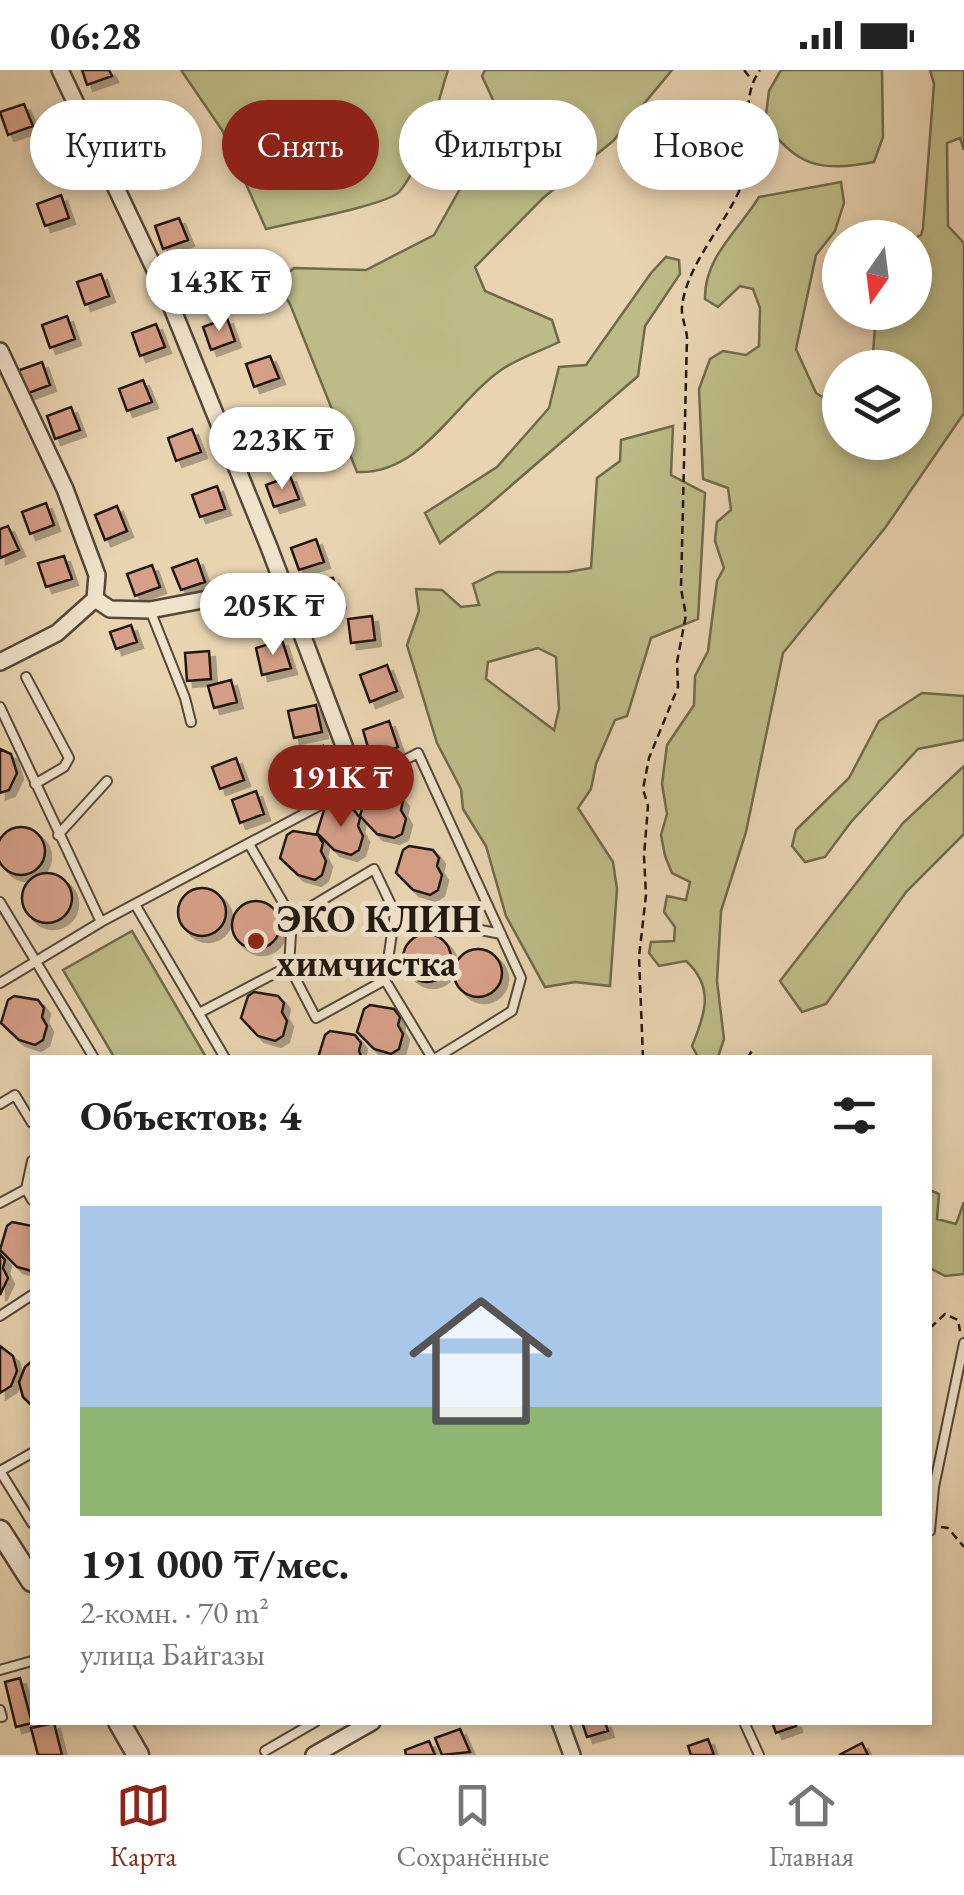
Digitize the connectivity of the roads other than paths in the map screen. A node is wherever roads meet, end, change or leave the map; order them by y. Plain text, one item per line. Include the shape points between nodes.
1 (60, 70) edge
2 (0, 351) edge
3 (281, 585) junction
4 (95, 599) junction
5 (150, 610) junction
6 (0, 662) edge
7 (26, 677) dead end
8 (0, 707) edge
9 (191, 722) dead end
10 (354, 772) dead end
11 (107, 781) dead end
12 (35, 784) junction
13 (58, 835) junction
14 (249, 844) junction
15 (0, 902) edge
16 (136, 906) junction
17 (395, 913) junction
18 (5, 916) edge
19 (292, 918) junction
20 (101, 922) junction
21 (501, 934) junction
22 (36, 961) junction
23 (289, 966) junction
24 (385, 980) junction
25 (0, 983) edge
26 (199, 1014) junction
27 (92, 1055) edge
28 (223, 1055) edge
29 (432, 1055) edge
30 (439, 1055) edge
31 (0, 1104) edge
32 (30, 1120) edge
33 (30, 1170) edge
34 (26, 1189) junction
35 (30, 1196) edge
36 (0, 1203) edge
37 (30, 1298) edge
38 (0, 1316) edge
39 (964, 1345) edge
40 (30, 1453) edge
41 (0, 1471) edge
42 (932, 1508) edge
43 (30, 1520) edge
44 (0, 1531) edge
45 (30, 1578) edge
46 (30, 1662) edge
47 (0, 1670) edge
48 (310, 1725) edge
49 (367, 1725) edge
50 (561, 1725) edge
51 (745, 1725) edge
52 (266, 1751) dead end
53 (314, 1755) edge
54 (572, 1755) edge
55 (759, 1755) edge

1 - 3 street via 166,292
2 - 4 street via 84,540 97,575
3 - 5 street
3 - 10 street
4 - 5 street via 110,610
4 - 6 street via 57,633
5 - 9 lane
7 - 12 lane via 69,758
8 - 12 lane
11 - 13 lane
12 - 13 lane
13 - 20 lane
14 - 16 lane
14 - 19 lane
14 - 21 lane via 418,753
15 - 18 lane
16 - 20 lane
16 - 26 lane
17 - 19 lane via 374,869
17 - 21 lane
17 - 24 lane
18 - 22 lane
19 - 23 lane
20 - 22 lane
21 - 30 lane via 522,978 512,1012
22 - 25 lane
22 - 27 lane
23 - 24 lane via 316,1018
23 - 26 lane
24 - 29 lane
26 - 28 lane
31 - 32 lane via 15,1095
33 - 34 lane
34 - 35 lane
34 - 36 lane
37 - 38 lane
39 - 42 lane
40 - 41 lane
41 - 43 lane
44 - 45 street
46 - 47 lane
48 - 52 lane
49 - 53 street
50 - 54 street
51 - 55 lane

